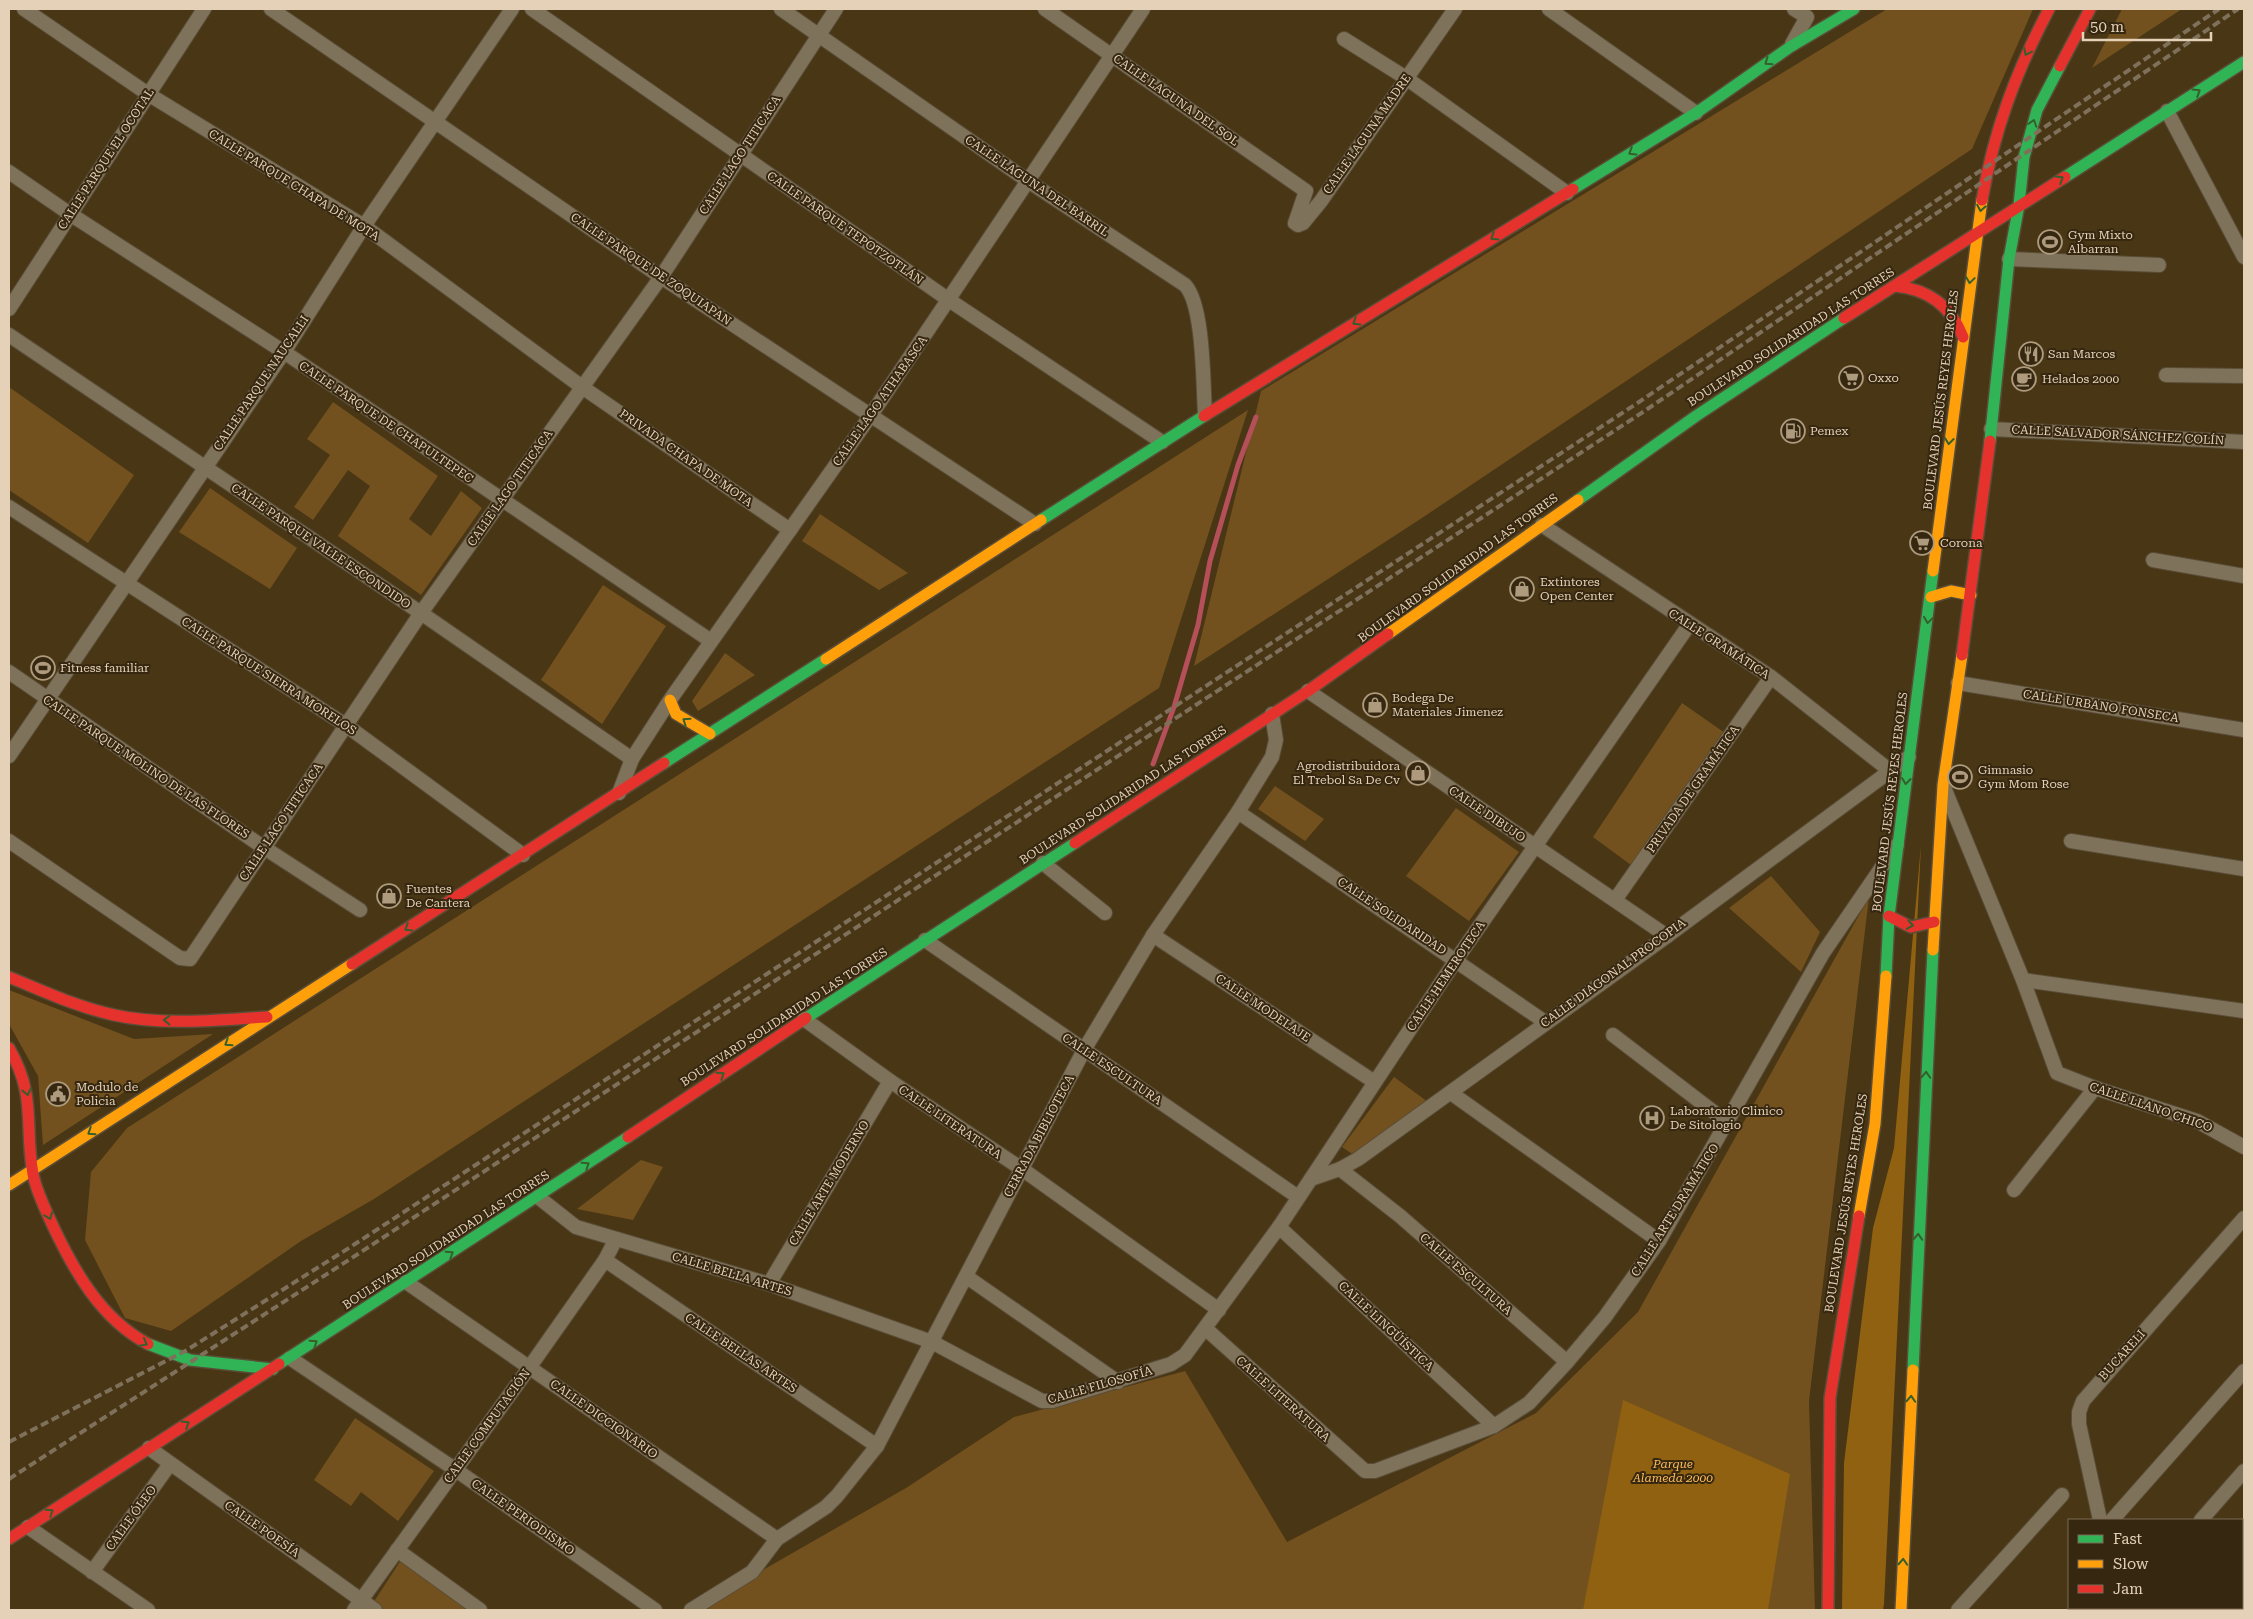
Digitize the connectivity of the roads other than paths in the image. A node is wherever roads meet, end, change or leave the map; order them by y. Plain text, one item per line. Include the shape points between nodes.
1 (24, 9) edge
2 (204, 9) edge
3 (271, 9) edge
4 (512, 9) edge
5 (532, 9) edge
6 (780, 9) edge
7 (836, 9) edge
8 (1045, 9) edge
9 (1144, 9) edge
10 (1455, 9) edge
11 (1548, 9) edge
12 (1794, 9) edge
13 (1854, 9) edge
14 (2049, 9) edge
15 (2090, 9) edge
16 (1810, 13) edge
17 (819, 35) junction
18 (1344, 39) dead end
19 (1790, 47) junction
20 (1112, 55) junction
21 (2244, 62) edge
22 (1406, 78) junction
23 (148, 94) junction
24 (2167, 111) junction
25 (1696, 112) junction
26 (436, 121) junction
27 (740, 155) junction
28 (9, 172) edge
29 (1028, 181) junction
30 (1306, 191) joint
31 (1567, 193) junction
32 (2019, 205) junction
33 (70, 214) junction
34 (364, 226) junction
35 (1977, 232) junction
36 (2244, 257) edge
37 (2009, 259) junction
38 (2159, 265) dead end
39 (661, 277) junction
40 (1895, 286) junction
41 (949, 300) junction
42 (9, 309) edge
43 (9, 335) edge
44 (1963, 337) junction
45 (284, 352) junction
46 (2166, 375) dead end
47 (2244, 376) edge
48 (582, 386) junction
49 (1205, 414) junction
50 (871, 415) junction
51 (1991, 429) junction
52 (1162, 442) junction
53 (2244, 442) edge
54 (205, 467) junction
55 (500, 500) junction
56 (9, 508) edge
57 (1035, 524) junction
58 (1542, 525) junction
59 (790, 530) junction
60 (2154, 560) dead end
61 (2244, 576) edge
62 (126, 583) junction
63 (1971, 596) junction
64 (1931, 597) junction
65 (421, 613) junction
66 (1689, 625) junction
67 (712, 641) junction
68 (9, 672) edge
69 (1771, 678) junction
70 (1958, 683) junction
71 (1308, 691) junction
72 (48, 699) junction
73 (670, 700) junction
74 (1272, 714) junction
75 (347, 726) junction
76 (2244, 730) edge
77 (710, 734) junction
78 (9, 756) edge
79 (1909, 757) junction
80 (632, 759) junction
81 (1889, 770) junction
82 (1942, 785) junction
83 (618, 794) junction
84 (1238, 812) junction
85 (9, 841) edge
86 (2071, 841) dead end
87 (1898, 845) junction
88 (1535, 846) junction
89 (263, 847) junction
90 (523, 855) junction
91 (1043, 863) junction
92 (2244, 869) edge
93 (1614, 900) junction
94 (360, 910) dead end
95 (1105, 913) dead end
96 (1889, 916) junction
97 (1934, 922) junction
98 (1153, 935) junction
99 (1667, 936) junction
100 (926, 940) junction
101 (1456, 960) junction
102 (9, 977) edge
103 (2023, 980) junction
104 (2244, 1011) edge
105 (269, 1017) junction
106 (804, 1020) junction
107 (1545, 1022) junction
108 (1613, 1036) dead end
109 (9, 1048) edge
110 (1084, 1050) junction
111 (890, 1081) junction
112 (1374, 1082) junction
113 (2095, 1088) junction
114 (1451, 1093) junction
115 (1728, 1123) junction
116 (2244, 1147) edge
117 (1022, 1169) junction
118 (1340, 1169) junction
119 (32, 1170) junction
120 (1311, 1179) junction
121 (9, 1185) edge
122 (2014, 1190) dead end
123 (538, 1197) junction
124 (1298, 1197) junction
125 (2244, 1218) edge
126 (1279, 1227) junction
127 (616, 1239) junction
128 (1659, 1241) junction
129 (604, 1260) junction
130 (967, 1277) junction
131 (406, 1282) junction
132 (769, 1284) junction
133 (1219, 1310) junction
134 (1206, 1329) junction
135 (932, 1342) junction
136 (290, 1358) junction
137 (1567, 1362) junction
138 (529, 1368) junction
139 (273, 1369) junction
140 (2244, 1371) edge
141 (1118, 1382) junction
142 (1494, 1426) junction
143 (877, 1446) junction
144 (149, 1448) junction
145 (170, 1464) junction
146 (1361, 1468) joint
147 (456, 1470) junction
148 (2244, 1471) edge
149 (2062, 1495) dead end
150 (2100, 1519) edge
151 (2113, 1519) edge
152 (2202, 1519) edge
153 (28, 1527) junction
154 (9, 1539) edge
155 (777, 1539) junction
156 (397, 1550) junction
157 (92, 1572) junction
158 (357, 1605) edge
159 (148, 1610) edge
160 (375, 1610) edge
161 (480, 1610) edge
162 (655, 1610) edge
163 (691, 1610) edge
164 (1828, 1610) edge
165 (1901, 1610) edge
166 (1958, 1610) edge

1 - 23 street, CALLE PARQUE CHAPA DE MOTA
2 - 23 street, CALLE PARQUE EL OCOTAL
3 - 26 street, CALLE PARQUE DE ZOQUIAPAN
4 - 26 street, CALLE PARQUE NAUCALLI
5 - 27 street, CALLE PARQUE TEPOTZOTLÁN
6 - 17 street, CALLE LAGUNA DEL BARRIL
7 - 17 street, CALLE LAGO TITICACA
8 - 20 street, CALLE LAGUNA DEL SOL
9 - 20 street, CALLE LAGO ATHABASCA
10 - 22 street, CALLE LAGUNA MADRE
11 - 25 street
12 - 16 street
13 - 19 main road
14 -> 35 main road, BOULEVARD JESÚS REYES HEROLES via 2013,83 1999,123
32 -> 15 main road via 2024,157 2037,110
16 - 19 street
17 - 27 street, CALLE LAGO TITICACA
17 - 29 street, CALLE LAGUNA DEL BARRIL
18 - 22 street
19 -> 25 main road
20 - 29 street, CALLE LAGO ATHABASCA
20 - 30 street, CALLE LAGUNA DEL SOL
24 -> 21 main road, BOULEVARD SOLIDARIDAD LAS TORRES
22 - 30 street, CALLE LAGUNA MADRE via 1322,200 1298,225 1295,223
22 - 31 street
23 - 33 street, CALLE PARQUE EL OCOTAL
23 - 34 street, CALLE PARQUE CHAPA DE MOTA
32 -> 24 main road, BOULEVARD SOLIDARIDAD LAS TORRES
24 - 36 street
25 -> 31 main road
26 - 34 street, CALLE PARQUE NAUCALLI
26 - 39 street, CALLE PARQUE DE ZOQUIAPAN
27 - 39 street, CALLE LAGO TITICACA
27 - 41 street, CALLE PARQUE TEPOTZOTLÁN
28 - 33 street, CALLE PARQUE DE CHAPULTEPEC
29 - 41 street, CALLE LAGO ATHABASCA
29 - 49 street, CALLE LAGUNA DEL BARRIL via 1190,289 1201,349
31 -> 49 main road
32 - 35 main road, BOULEVARD SOLIDARIDAD LAS TORRES
32 - 37 main road
33 - 42 street, CALLE PARQUE EL OCOTAL
33 - 45 street, CALLE PARQUE DE CHAPULTEPEC
34 - 45 street, CALLE PARQUE NAUCALLI
34 - 48 street, CALLE PARQUE CHAPA DE MOTA
35 - 40 main road, BOULEVARD SOLIDARIDAD LAS TORRES
35 -> 44 main road, BOULEVARD JESÚS REYES HEROLES
37 - 38 street
37 - 51 main road
39 - 48 street, CALLE LAGO TITICACA
39 - 50 street, CALLE PARQUE DE ZOQUIAPAN
40 - 44 main road via 1914,287 1933,296 1953,316
40 - 58 main road, BOULEVARD SOLIDARIDAD LAS TORRES via 1794,349
41 - 50 street, CALLE LAGO ATHABASCA
41 - 52 street, CALLE PARQUE TEPOTZOTLÁN
43 - 54 street, CALLE PARQUE VALLE ESCONDIDO
44 -> 64 main road, BOULEVARD JESÚS REYES HEROLES
45 - 54 street, CALLE PARQUE NAUCALLI
45 - 55 street, CALLE PARQUE DE CHAPULTEPEC
46 - 47 street
48 - 55 street, CALLE LAGO TITICACA
48 - 59 street, PRIVADA CHAPA DE MOTA
49 - 52 main road
50 - 57 street, CALLE PARQUE DE ZOQUIAPAN
50 - 59 street, CALLE LAGO ATHABASCA
51 - 53 street, CALLE SALVADOR SÁNCHEZ COLÍN
51 - 63 main road
52 - 57 main road
54 - 62 street, CALLE PARQUE NAUCALLI
54 - 65 street, CALLE PARQUE VALLE ESCONDIDO
55 - 65 street, CALLE LAGO TITICACA
55 - 67 street, CALLE PARQUE DE CHAPULTEPEC
56 - 62 street, CALLE PARQUE SIERRA MORELOS
57 - 77 main road
58 - 66 street, CALLE GRAMÁTICA
58 - 71 main road, BOULEVARD SOLIDARIDAD LAS TORRES
59 - 67 street, CALLE LAGO ATHABASCA
60 - 61 street
62 - 72 street, CALLE PARQUE NAUCALLI
62 - 75 street, CALLE PARQUE SIERRA MORELOS
63 - 64 main road via 1963,591 1950,590
63 - 70 main road
64 -> 79 main road, BOULEVARD JESÚS REYES HEROLES
65 - 75 street, CALLE LAGO TITICACA
65 - 80 street, CALLE PARQUE VALLE ESCONDIDO
66 - 69 street, CALLE GRAMÁTICA
66 - 88 street, CALLE HEMEROTECA
67 - 73 street, CALLE LAGO ATHABASCA
68 - 72 street, CALLE PARQUE MOLINO DE LAS FLORES
69 - 81 street, CALLE GRAMÁTICA
69 - 93 street, PRIVADA DE GRAMÁTICA
70 - 76 street, CALLE URBANO FONSECA
70 - 82 main road
71 - 74 main road, BOULEVARD SOLIDARIDAD LAS TORRES
71 - 88 street, CALLE DIBUJO
72 - 78 street, CALLE PARQUE NAUCALLI
72 - 89 street, CALLE PARQUE MOLINO DE LAS FLORES
77 -> 73 main road via 676,714
73 - 80 street, CALLE LAGO ATHABASCA
74 - 84 street, CERRADA BIBLIOTECA via 1276,740 1272,757
74 - 91 main road, BOULEVARD SOLIDARIDAD LAS TORRES
75 - 89 street, CALLE LAGO TITICACA
75 - 90 street, CALLE PARQUE SIERRA MORELOS
77 - 83 main road
79 - 81 street, CALLE DIAGONAL PROCOPIA
79 -> 87 main road, BOULEVARD JESÚS REYES HEROLES
80 - 83 street, CALLE LAGO ATHABASCA
81 - 99 street, CALLE DIAGONAL PROCOPIA
82 - 97 main road
82 - 103 street
83 - 90 main road
84 - 98 street, CERRADA BIBLIOTECA
84 - 101 street, CALLE SOLIDARIDAD
85 - 89 street, CALLE LAGO TITICACA via 180,958 190,959
86 - 92 street
87 - 96 main road, BOULEVARD JESÚS REYES HEROLES
87 - 115 street, CALLE ARTE DRAMÁTICO via 1823,953
88 - 93 street, CALLE DIBUJO
88 - 101 street, CALLE HEMEROTECA
89 - 94 street, CALLE PARQUE MOLINO DE LAS FLORES
90 -> 105 main road
91 - 95 street
91 - 100 main road, BOULEVARD SOLIDARIDAD LAS TORRES
93 - 99 street, CALLE DIBUJO
96 -> 97 main road via 1911,927
96 - 164 main road, BOULEVARD JESÚS REYES HEROLES via 1875,1124 1830,1398
165 -> 97 main road
98 - 110 street, CERRADA BIBLIOTECA
98 - 112 street, CALLE MODELAJE
99 - 107 street, CALLE DIAGONAL PROCOPIA
100 - 106 main road, BOULEVARD SOLIDARIDAD LAS TORRES
100 - 110 street, CALLE ESCULTURA
101 - 107 street, CALLE SOLIDARIDAD
101 - 112 street, CALLE HEMEROTECA
105 -> 102 main road via 193,1021 128,1018 95,1010
103 - 104 street
103 - 113 street, CALLE LLANO CHICO via 2056,1071
105 -> 119 main road
106 - 111 street, CALLE LITERATURA
123 -> 106 main road, BOULEVARD SOLIDARIDAD LAS TORRES
107 - 114 street, CALLE DIAGONAL PROCOPIA
108 - 115 street
109 -> 119 main road via 17,1060 28,1092
110 - 117 street, CERRADA BIBLIOTECA
110 - 124 street, CALLE ESCULTURA
111 - 117 street, CALLE LITERATURA
111 - 132 street, CALLE ARTE MODERNO
112 - 120 street, CALLE HEMEROTECA
113 - 116 street, CALLE LLANO CHICO via 2198,1121
113 - 122 street
114 - 118 street, CALLE DIAGONAL PROCOPIA
114 - 128 street
115 - 128 street, CALLE ARTE DRAMÁTICO
117 - 130 street, CERRADA BIBLIOTECA
117 - 133 street, CALLE LITERATURA
118 - 120 street, CALLE DIAGONAL PROCOPIA
118 - 137 street, CALLE ESCULTURA via 1400,1216
119 - 121 main road
119 -> 139 main road via 67,1256 94,1299 131,1336 180,1358
120 - 124 street, CALLE HEMEROTECA
123 - 127 street, CALLE BELLA ARTES via 576,1227
131 -> 123 main road, BOULEVARD SOLIDARIDAD LAS TORRES
124 - 126 street, CALLE HEMEROTECA
125 - 150 street, BUCARELI via 2083,1401 2078,1424
126 - 133 street, CALLE HEMEROTECA
126 - 142 street, CALLE LINGÜÍSTICA
127 - 129 street, CALLE COMPUTACIÓN
127 - 132 street, CALLE BELLA ARTES
128 - 137 street, CALLE ARTE DRAMÁTICO
129 - 138 street, CALLE COMPUTACIÓN
129 - 143 street, CALLE BELLAS ARTES
130 - 135 street, CERRADA BIBLIOTECA
130 - 141 street
136 -> 131 main road, BOULEVARD SOLIDARIDAD LAS TORRES
131 - 138 street, CALLE DICCIONARIO
132 - 135 street, CALLE BELLA ARTES
133 - 134 street, CALLE HEMEROTECA
134 - 141 street, CALLE FILOSOFÍA via 1179,1360
134 - 146 street, CALLE LITERATURA
135 - 141 street, CALLE FILOSOFÍA via 1042,1401
135 - 143 street, CERRADA BIBLIOTECA
136 - 139 main road, BOULEVARD SOLIDARIDAD LAS TORRES
136 - 147 street, CALLE PERIODISMO
137 - 142 street, CALLE ARTE DRAMÁTICO via 1529,1403
138 - 147 street, CALLE COMPUTACIÓN
138 - 155 street, CALLE DICCIONARIO
144 -> 139 main road, BOULEVARD SOLIDARIDAD LAS TORRES
140 - 151 street
142 - 146 street, CALLE ARTE DRAMÁTICO via 1375,1471
143 - 155 street, CERRADA BIBLIOTECA via 837,1496 814,1516
144 - 145 street, CALLE POESÍA
153 -> 144 main road, BOULEVARD SOLIDARIDAD LAS TORRES
145 - 157 street, CALLE ÓLEO
145 - 158 street, CALLE POESÍA
147 - 156 street, CALLE COMPUTACIÓN
147 - 162 street, CALLE PERIODISMO
148 - 152 street
149 - 166 street
153 - 154 main road, BOULEVARD SOLIDARIDAD LAS TORRES
153 - 157 street
155 - 163 street via 752,1572
156 - 158 street, CALLE COMPUTACIÓN
156 - 161 street
157 - 159 street
158 - 160 street, CALLE POESÍA

